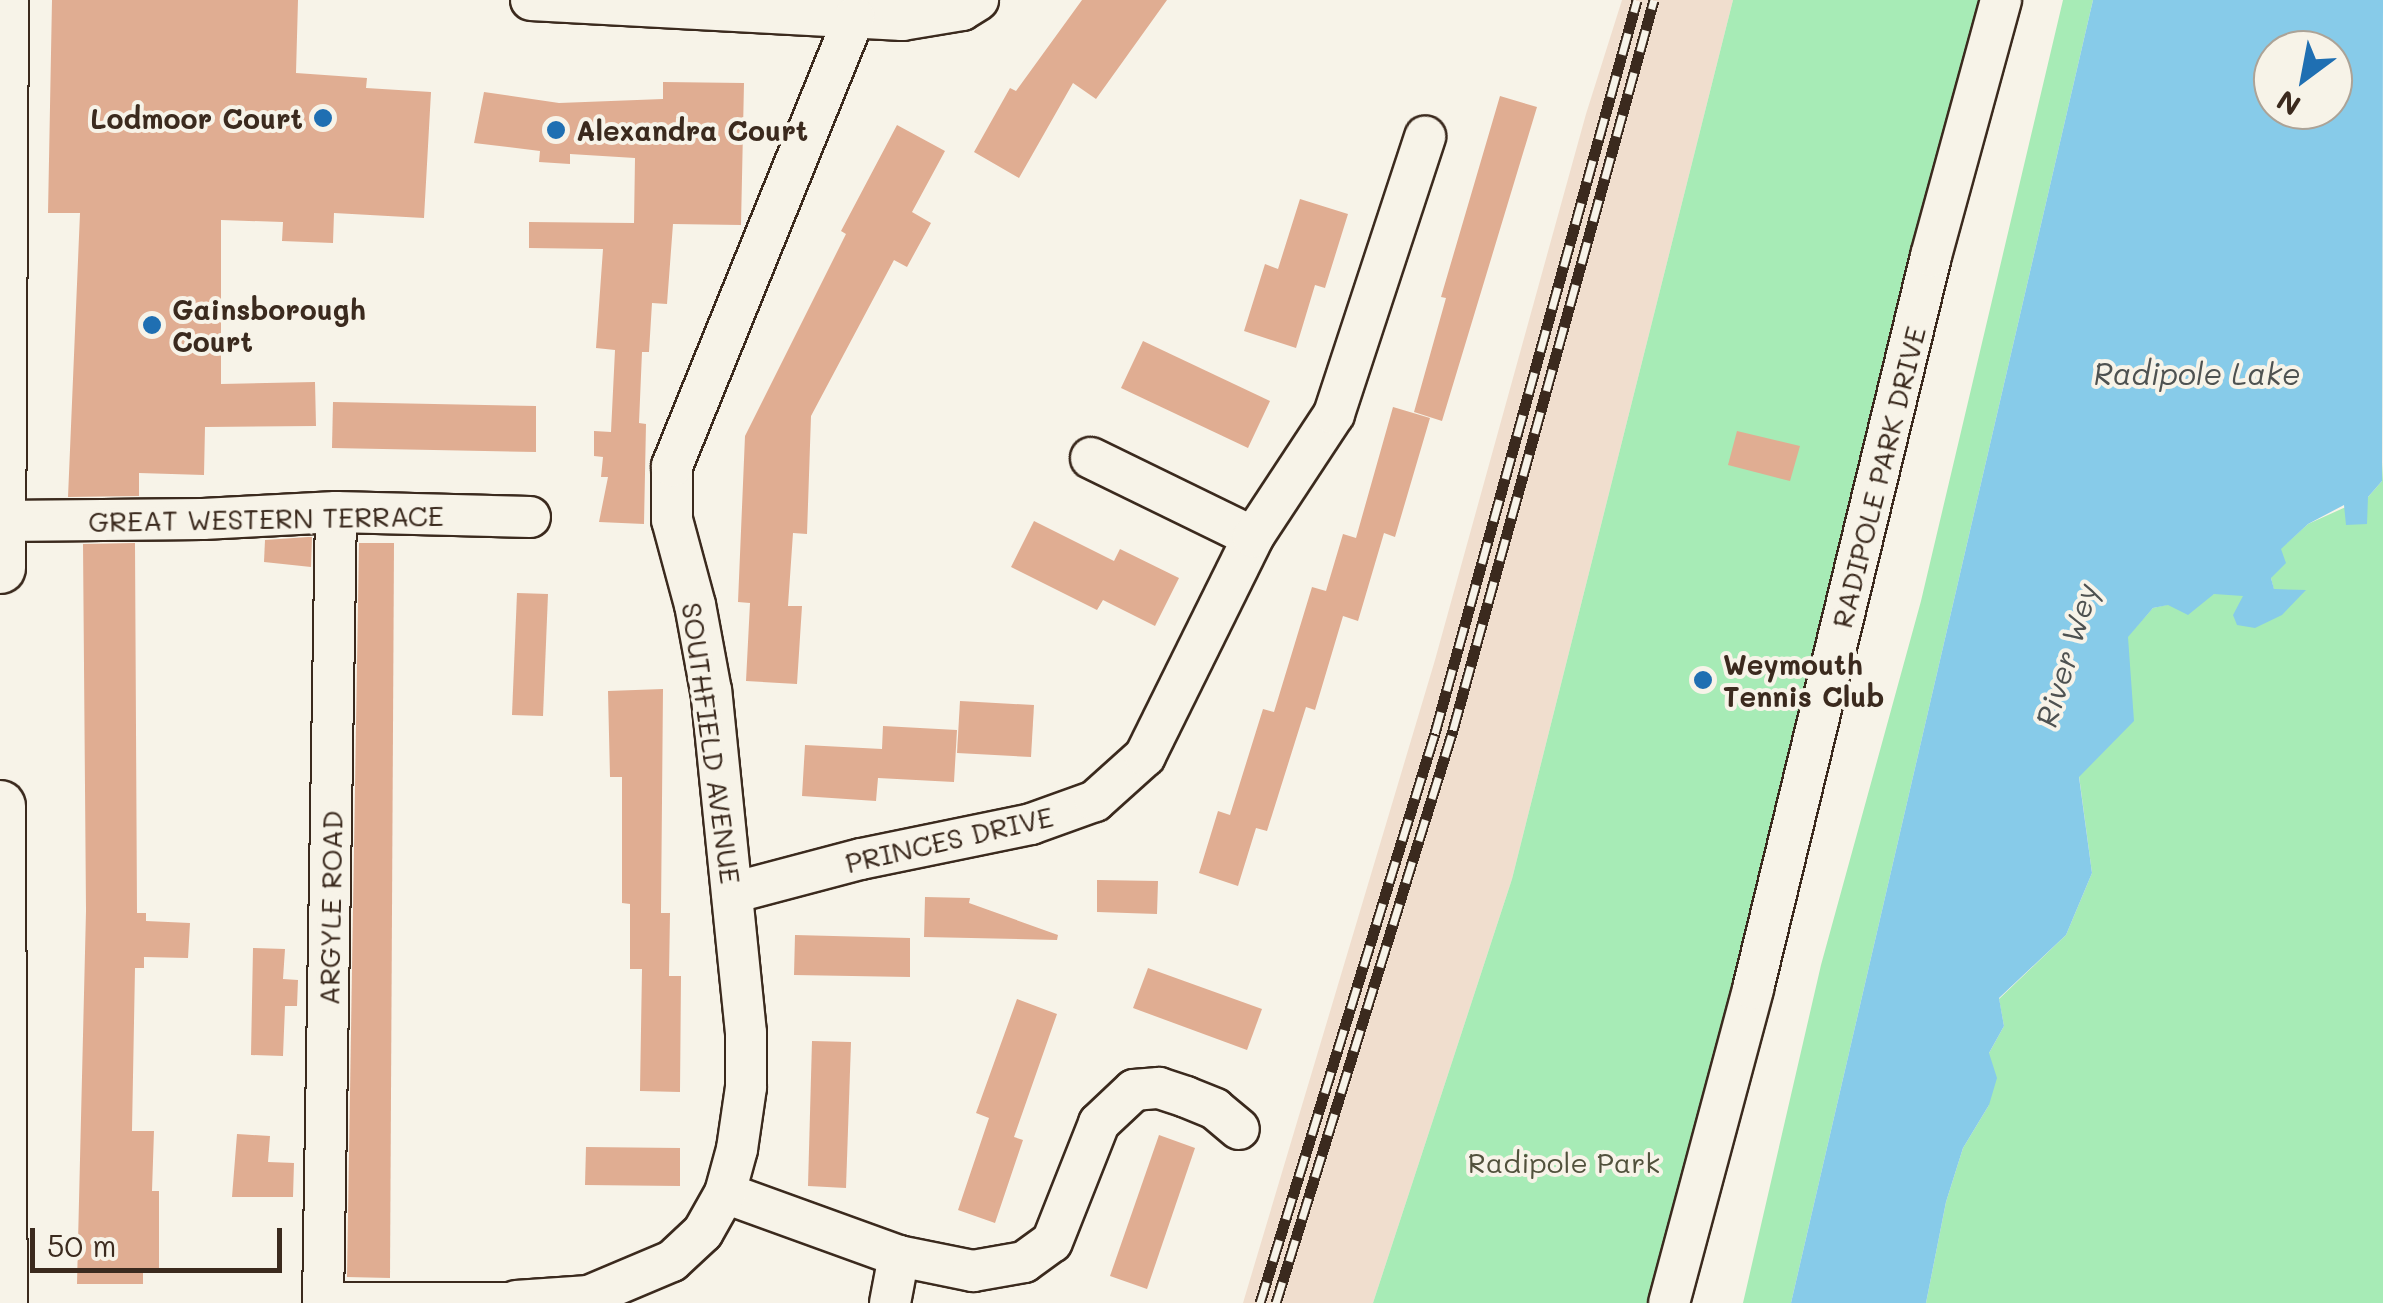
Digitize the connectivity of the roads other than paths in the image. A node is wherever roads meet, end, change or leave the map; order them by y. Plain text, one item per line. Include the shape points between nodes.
1 (3, 0) edge
2 (531, 0) edge
3 (978, 0) edge
4 (2002, 0) edge
5 (549, 1) edge
6 (854, 18) junction
7 (1425, 137) dead end
8 (1091, 458) dead end
9 (336, 512) junction
10 (530, 517) dead end
11 (1253, 537) junction
12 (1, 545) edge
13 (0, 806) edge
14 (732, 893) junction
15 (1239, 1129) dead end
16 (725, 1194) junction
17 (900, 1256) junction
18 (516, 1302) edge
19 (2, 1303) edge
20 (323, 1303) edge
21 (331, 1303) edge
22 (890, 1303) edge
23 (1669, 1303) edge

1 - 12 main road
2 - 5 street
3 - 6 street via 962,10 902,20
4 - 23 street, RADIPOLE PARK DRIVE via 1931,256 1754,989
5 - 6 street
6 - 14 street, SOUTHFIELD AVENUE via 672,466 672,520 710,691
7 - 11 street, PRINCES DRIVE via 1334,414
8 - 11 street
9 - 10 street, GREAT WESTERN TERRACE
9 - 12 street, GREAT WESTERN TERRACE via 203,520
9 - 20 street, ARGYLE ROAD
11 - 14 street, PRINCES DRIVE via 1145,756 1095,801 1031,824
13 - 19 main road
14 - 16 street, SOUTHFIELD AVENUE via 746,1087
15 - 17 street via 1186,1096 1134,1090 1099,1122 1052,1242 1024,1262 972,1271
16 - 17 street
16 - 18 street, SOUTHFIELD AVENUE via 702,1232 672,1260 589,1296
17 - 22 street
18 - 21 street, SOUTHFIELD AVENUE

